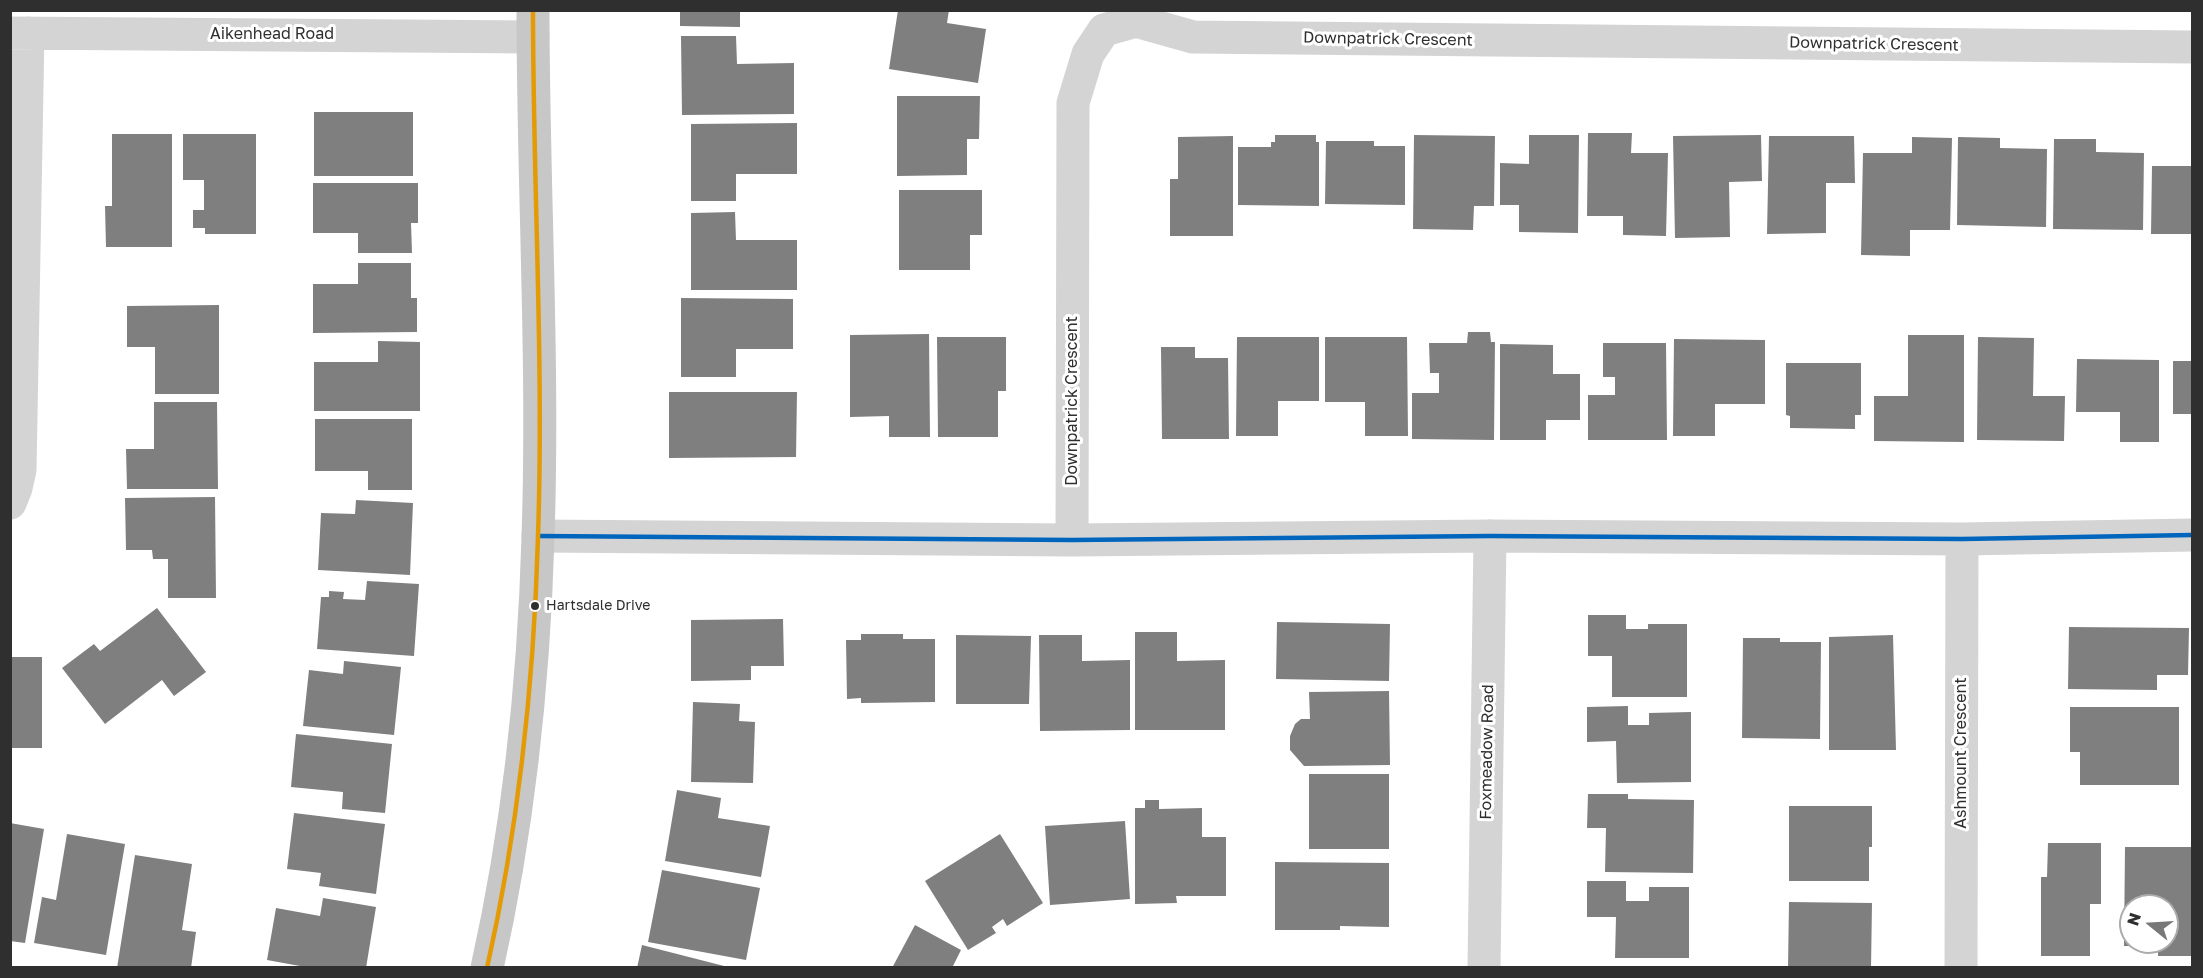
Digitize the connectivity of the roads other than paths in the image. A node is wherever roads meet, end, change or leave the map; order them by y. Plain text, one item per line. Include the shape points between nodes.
1 (533, 24) edge
2 (19, 33) edge
3 (2193, 47) edge
4 (10, 503) edge
5 (2193, 535) edge
6 (538, 536) junction
7 (1490, 536) junction
8 (1962, 539) junction
9 (1072, 540) junction
10 (487, 968) edge
11 (1484, 968) edge
12 (1961, 968) edge

1 - 2 street, Aikenhead Road
1 - 6 main road
2 - 4 street via 20,470
3 - 9 street, Downpatrick Crescent via 1193,37 1136,21 1104,30 1088,54 1073,103
5 - 8 street
6 - 9 street
6 - 10 main road via 534,632 521,758
7 - 8 street
7 - 9 street
7 - 11 street, Foxmeadow Road
8 - 12 street, Ashmount Crescent

